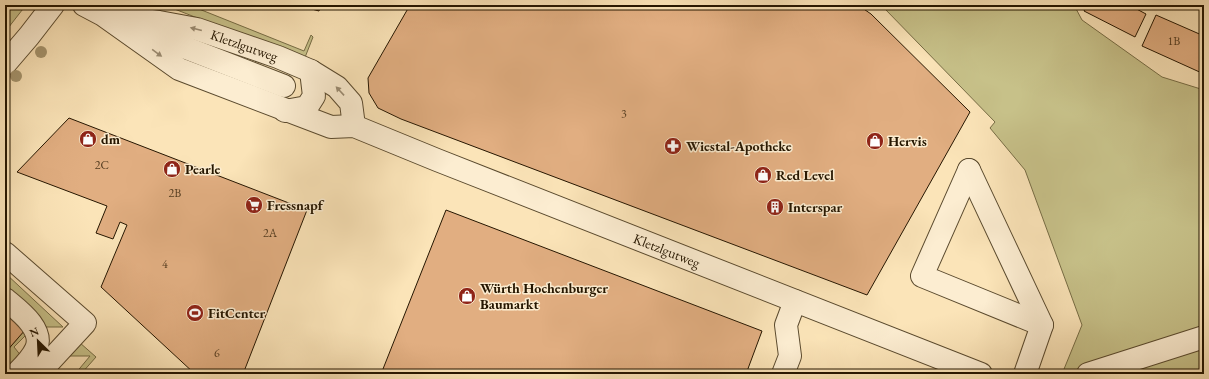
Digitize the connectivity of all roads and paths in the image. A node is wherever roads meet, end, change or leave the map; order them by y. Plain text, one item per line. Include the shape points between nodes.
1 (53, 5) edge
2 (94, 10) edge
3 (5, 64) edge
4 (311, 71) junction
5 (284, 86) dead end
6 (285, 111) junction
7 (354, 126) junction
8 (5, 253) edge
9 (5, 299) edge
10 (795, 301) junction
11 (1042, 325) junction
12 (1204, 338) edge
13 (943, 367) edge
14 (18, 374) edge
15 (38, 374) edge
16 (783, 374) edge
17 (981, 374) edge
18 (1025, 374) edge
19 (1088, 374) edge

1 - 3 street
4 -> 2 street, Kletzlgutweg via 197,29
2 - 5 street
2 -> 6 street, Kletzlgutweg via 179,69
4 - 6 street via 314,96 307,107
7 -> 4 street, Kletzlgutweg via 351,103 337,87
6 - 7 street, Kletzlgutweg via 331,127
7 - 10 street, Kletzlgutweg
8 - 15 street via 85,323
9 - 14 street via 28,319 36,334 37,348
10 - 13 street, Kletzlgutweg
10 - 16 street via 786,325 790,356
11 - 11 street via 992,220 969,170 922,276
11 - 18 street
12 - 19 street
13 - 17 street, Kletzlgutweg

